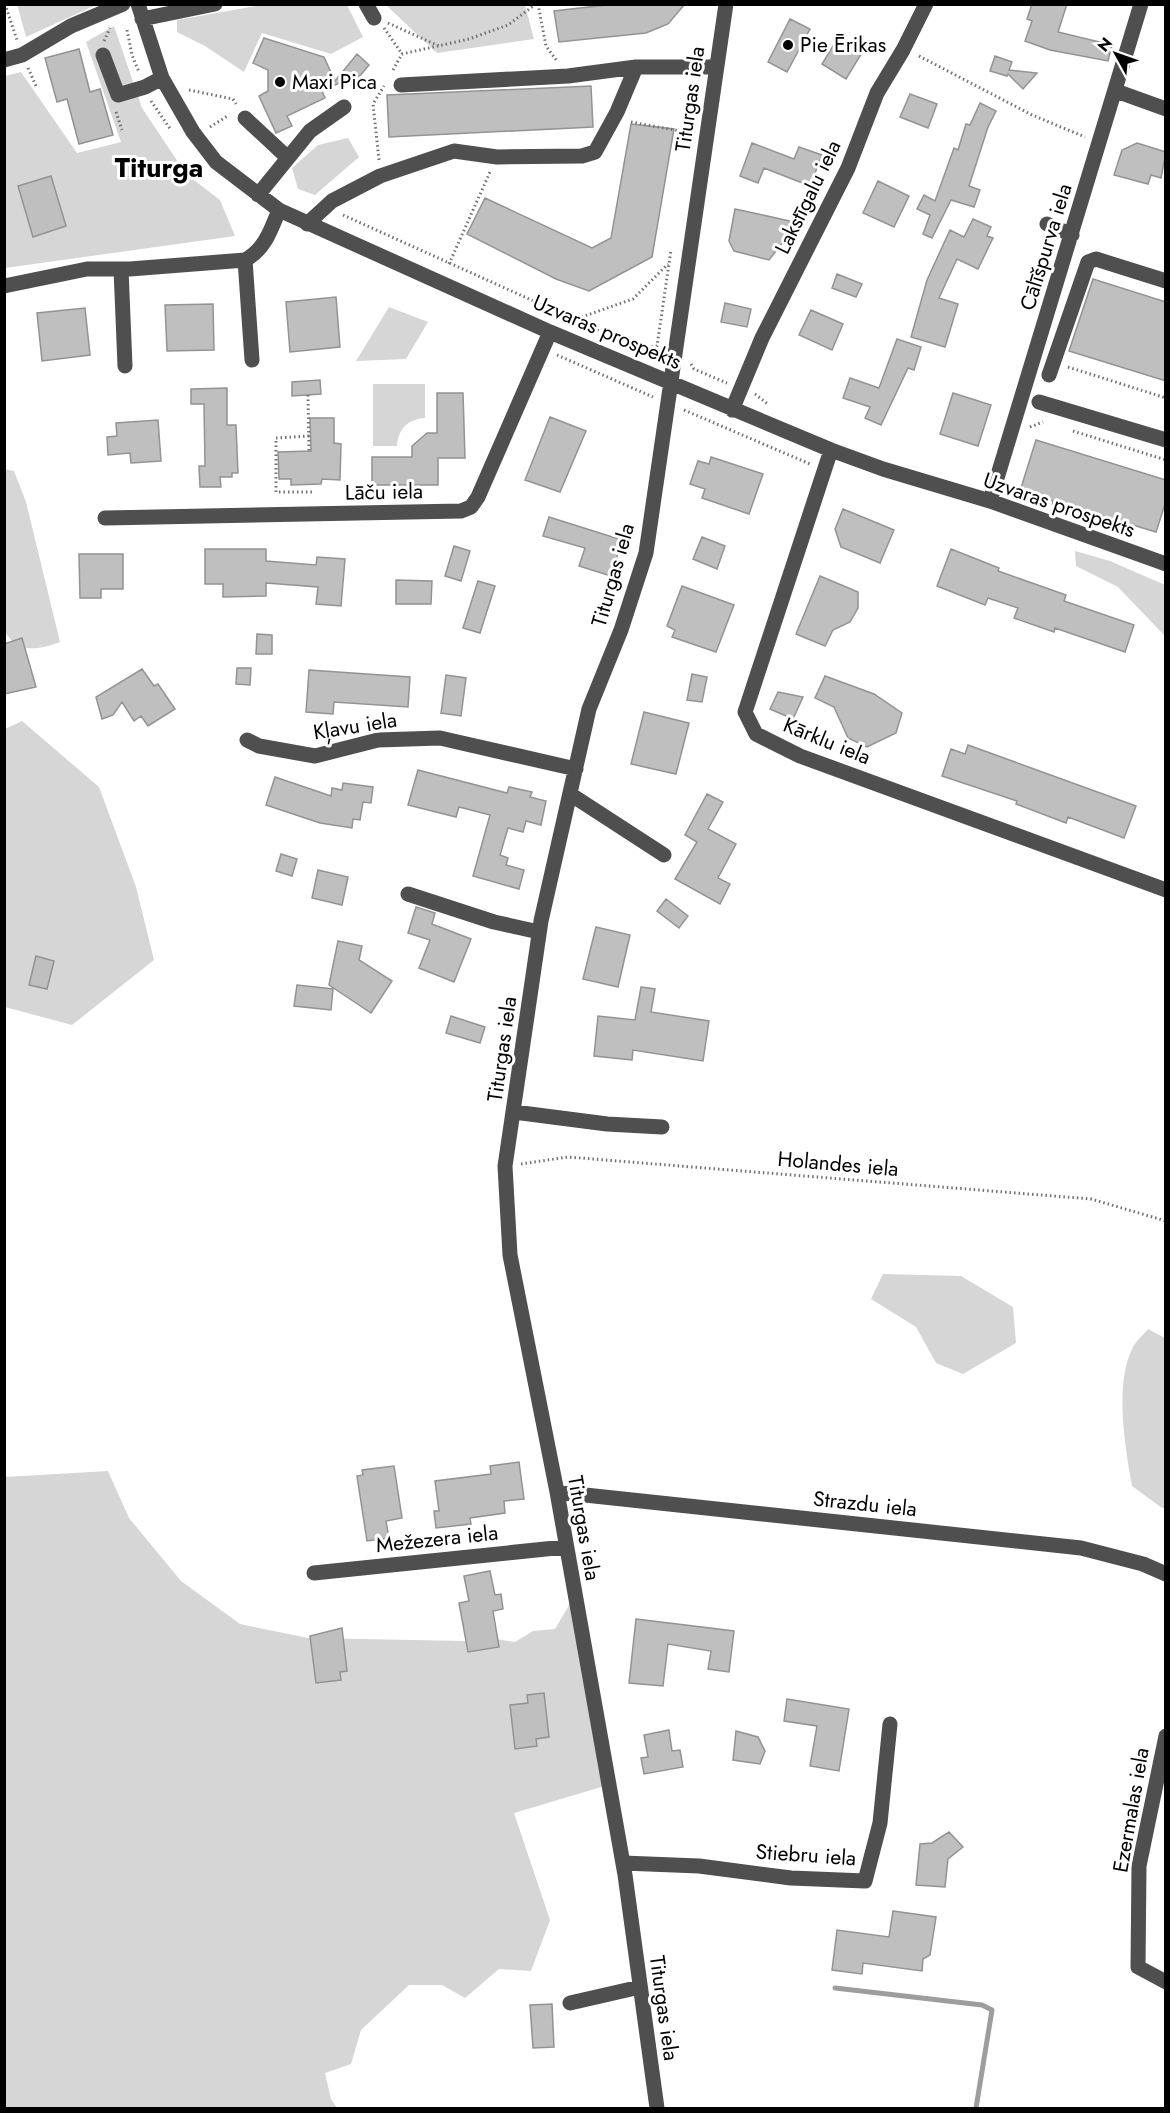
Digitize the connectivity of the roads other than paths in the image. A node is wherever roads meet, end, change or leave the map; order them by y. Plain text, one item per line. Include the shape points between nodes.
1 (123, 4) edge
2 (215, 4) edge
3 (726, 4) edge
4 (926, 4) edge
5 (1141, 4) edge
6 (140, 12) edge
7 (103, 55) dead end
8 (4, 60) edge
9 (716, 67) junction
10 (636, 68) junction
11 (162, 78) junction
12 (401, 85) dead end
13 (1116, 91) junction
14 (344, 107) dead end
15 (1166, 109) edge
16 (244, 118) dead end
17 (288, 158) junction
18 (258, 195) junction
19 (279, 210) junction
20 (307, 224) junction
21 (1047, 224) dead end
22 (1072, 235) junction
23 (245, 260) junction
24 (121, 269) junction
25 (1166, 281) edge
26 (4, 286) edge
27 (550, 332) junction
28 (252, 360) dead end
29 (125, 366) dead end
30 (1049, 375) dead end
31 (670, 382) junction
32 (1038, 402) dead end
33 (732, 410) junction
34 (1166, 440) edge
35 (831, 450) junction
36 (990, 501) junction
37 (105, 518) dead end
38 (1166, 564) edge
39 (247, 740) dead end
40 (576, 769) junction
41 (570, 794) junction
42 (664, 855) dead end
43 (1166, 890) edge
44 (408, 894) dead end
45 (539, 932) junction
46 (514, 1112) junction
47 (662, 1127) dead end
48 (557, 1492) junction
49 (566, 1547) junction
50 (314, 1573) dead end
51 (1166, 1574) edge
52 (890, 1724) dead end
53 (1166, 1736) edge
54 (623, 1863) junction
55 (1166, 1982) edge
56 (640, 1988) junction
57 (570, 2003) dead end
58 (657, 2109) edge

1 - 8 street via 71,26 22,55
2 - 6 street
3 - 9 street, Titurgas iela
4 - 33 street, Lakstīgalu iela via 877,93 848,168 762,338
5 - 13 street, Cālīšpurva iela
6 - 11 street, Uzvaras prospekts
7 - 11 street via 118,95
9 - 10 street
9 - 31 street, Titurgas iela
10 - 12 street via 568,76
10 - 20 street via 595,152 582,156 497,157 454,151 380,176 332,201
11 - 18 street, Uzvaras prospekts via 193,132 216,162
13 - 15 street
13 - 22 street, Cālīšpurva iela
14 - 17 street via 310,131
16 - 17 street
17 - 18 street
18 - 19 street, Uzvaras prospekts
19 - 20 street, Uzvaras prospekts
19 - 23 street via 257,253
20 - 27 street, Uzvaras prospekts
21 - 22 street
22 - 36 street, Cālīšpurva iela
23 - 24 street
23 - 28 street
24 - 26 street via 87,269
24 - 29 street
25 - 30 street via 1096,259 1088,262
27 - 31 street, Uzvaras prospekts
27 - 37 street, Lāču iela via 471,507 461,511
31 - 33 street, Uzvaras prospekts
31 - 40 street, Titurgas iela via 646,552 590,709
32 - 34 street
33 - 35 street, Uzvaras prospekts
35 - 36 street, Uzvaras prospekts
35 - 43 street, Kārklu iela via 745,712 756,734 800,756
36 - 38 street, Uzvaras prospekts
39 - 40 street, Kļavu iela via 259,746 315,756 378,740 440,738
40 - 41 street, Titurgas iela
41 - 42 street
41 - 45 street, Titurgas iela
44 - 45 street
45 - 46 street, Titurgas iela
46 - 47 street
46 - 48 street, Titurgas iela via 505,1166 510,1255
48 - 49 street, Titurgas iela
48 - 51 street, Strazdu iela via 1081,1548
49 - 50 street, Mežezera iela
49 - 54 street, Titurgas iela
52 - 54 street, Stiebru iela via 880,1823 865,1881
53 - 55 street, Ezermalas iela via 1139,1866 1138,1967
54 - 56 street, Titurgas iela
56 - 57 street
56 - 58 street, Titurgas iela

